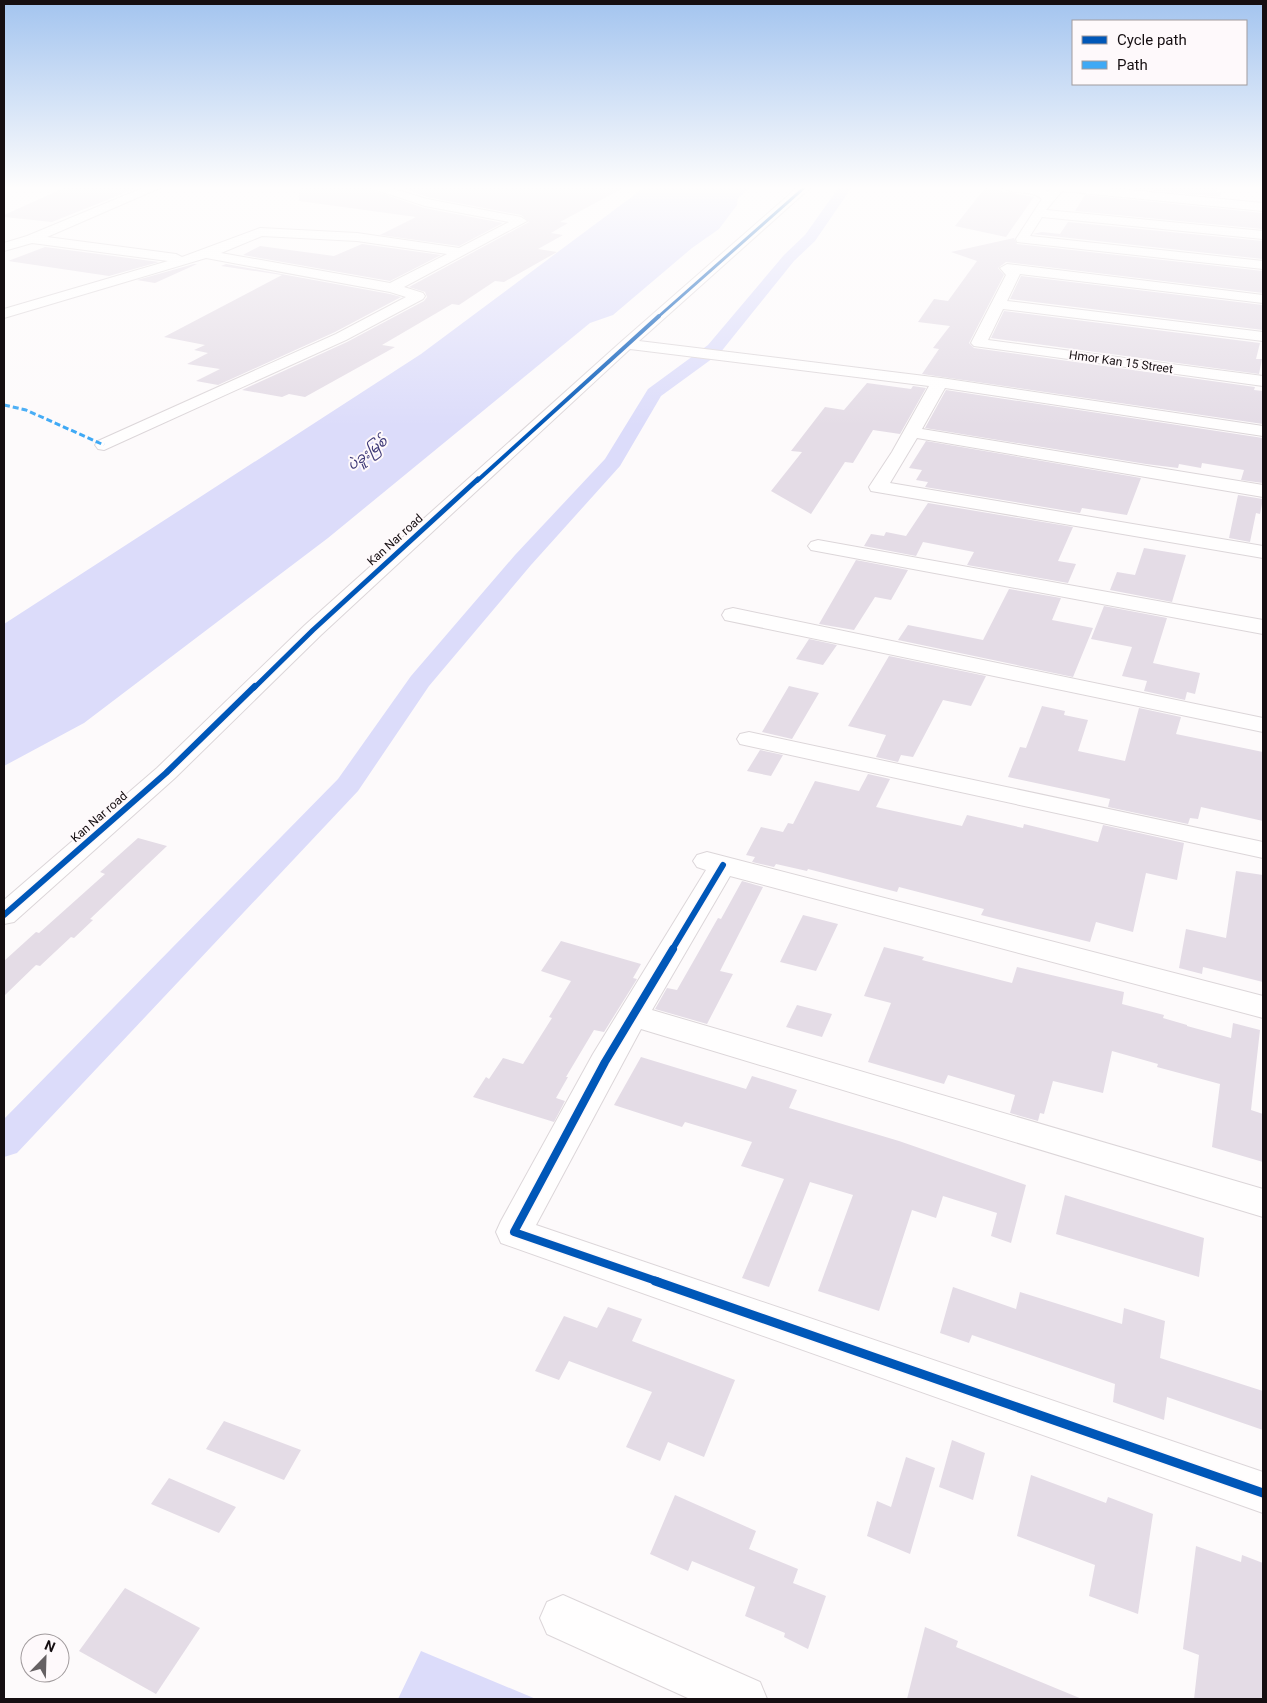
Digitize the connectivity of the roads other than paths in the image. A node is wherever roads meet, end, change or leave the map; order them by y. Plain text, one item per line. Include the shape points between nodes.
1 (162, 266) edge
2 (274, 266) edge
3 (431, 266) edge
4 (714, 266) edge
5 (392, 288) junction
6 (1263, 299) edge
7 (999, 304) junction
8 (4, 314) edge
9 (1263, 337) edge
10 (626, 344) junction
11 (1263, 381) edge
12 (940, 383) junction
13 (1263, 431) edge
14 (911, 432) junction
15 (104, 444) dead end
16 (1263, 491) edge
17 (818, 546) dead end
18 (1263, 552) edge
19 (733, 615) dead end
20 (1263, 627) edge
21 (1263, 725) edge
22 (749, 739) dead end
23 (1263, 850) edge
24 (4, 915) edge
25 (1263, 1007) edge
26 (633, 1015) junction
27 (1263, 1203) edge
28 (1263, 1493) edge
29 (563, 1618) dead end
30 (743, 1699) edge

1 - 8 street
2 - 5 street
3 - 5 street
4 - 10 street, Kan Nar road
5 - 15 street via 418,296 341,337
6 - 7 street via 1007,268 1013,274
7 - 9 street
7 - 11 street, Hmor Kan 15 Street via 979,343
10 - 12 street
10 - 24 street, Kan Nar road via 313,630 166,773
12 - 13 street
12 - 14 street
14 - 16 street
14 - 18 street via 878,487
17 - 20 street
19 - 21 street
22 - 23 street
25 - 26 street via 715,863
26 - 27 street
26 - 28 street via 514,1232
29 - 30 street

